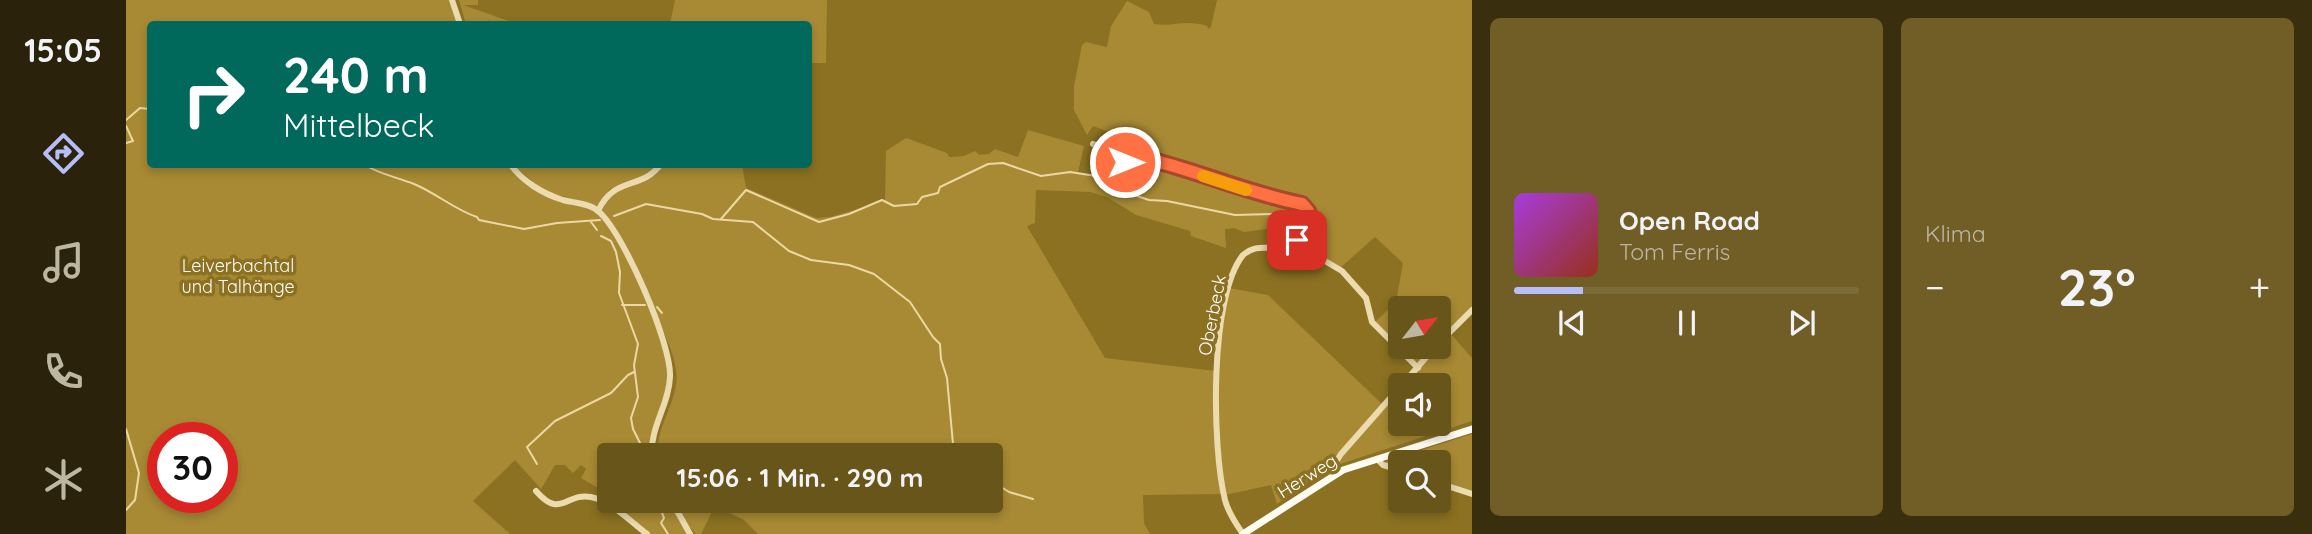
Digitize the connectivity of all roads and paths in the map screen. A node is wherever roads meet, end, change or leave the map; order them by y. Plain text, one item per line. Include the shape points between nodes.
1 (452, 0) edge
2 (459, 21) edge
3 (1093, 144) dead end
4 (514, 168) edge
5 (656, 168) edge
6 (598, 211) junction
7 (1297, 240) junction
8 (1472, 310) edge
9 (1451, 331) edge
10 (1425, 359) edge
11 (1418, 368) junction
12 (1413, 373) edge
13 (1388, 401) edge
14 (1472, 429) edge
15 (653, 443) edge
16 (1377, 459) junction
17 (1388, 466) edge
18 (1334, 474) junction
19 (1451, 488) edge
20 (537, 491) dead end
21 (1472, 494) edge
22 (678, 513) edge
23 (647, 534) edge
24 (690, 534) edge
25 (1243, 534) edge

1 - 2 street
3 - 7 street via 1134,165 1152,160 1302,204 1308,211
4 - 6 street via 544,193
5 - 6 street via 644,178 612,190
6 - 15 street via 626,251 666,345 669,387
7 - 11 street via 1342,271 1366,298 1372,322
7 - 25 street, Oberbeck via 1279,250 1261,247 1247,251 1238,260 1228,288 1215,371 1215,412 1224,499
8 - 9 street
10 - 11 street
11 - 12 street
13 - 18 street via 1338,459
14 - 16 main road, Herweg
16 - 17 street
16 - 18 main road, Herweg
18 - 25 main road, Herweg
19 - 21 street
20 - 23 street via 556,505 579,497 602,501
22 - 24 street

